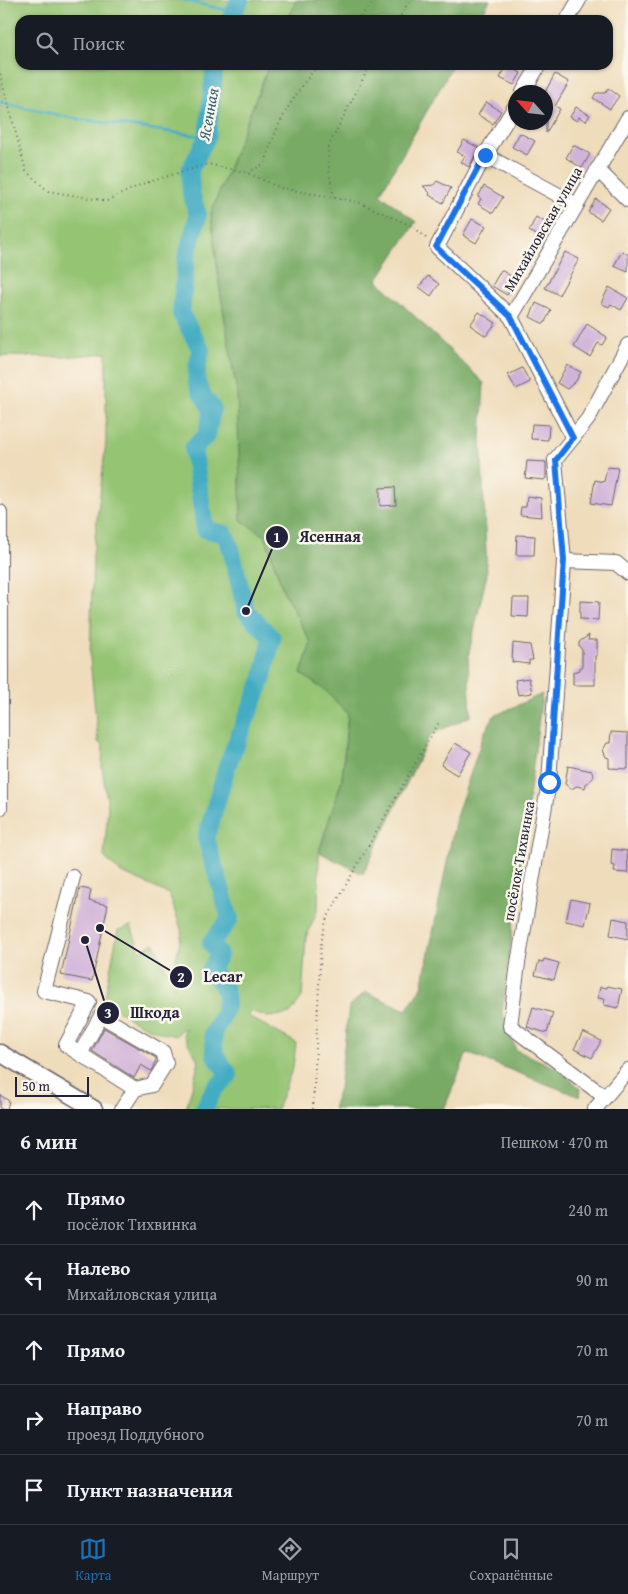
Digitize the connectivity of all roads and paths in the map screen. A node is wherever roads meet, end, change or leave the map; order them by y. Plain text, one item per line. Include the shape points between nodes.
1 (375, 0) edge
2 (410, 0) edge
3 (579, 0) edge
4 (362, 15) edge
5 (401, 15) edge
6 (570, 15) edge
7 (314, 70) edge
8 (367, 70) edge
9 (537, 70) edge
10 (0, 74) edge
11 (527, 85) edge
12 (508, 117) edge
13 (628, 118) edge
14 (485, 155) junction
15 (597, 169) junction
16 (248, 172) junction
17 (334, 197) junction
18 (628, 200) edge
19 (575, 204) junction
20 (436, 247) junction
21 (511, 317) junction
22 (628, 345) edge
23 (573, 438) junction
24 (0, 512) edge
25 (564, 560) junction
26 (628, 573) edge
27 (0, 605) edge
28 (438, 722) dead end
29 (0, 752) edge
30 (0, 808) edge
31 (73, 877) dead end
32 (0, 1053) edge
33 (80, 1054) junction
34 (627, 1070) edge
35 (135, 1089) junction
36 (605, 1097) junction
37 (94, 1109) edge
38 (122, 1109) edge
39 (313, 1109) edge
40 (595, 1109) edge

1 - 4 path
2 - 5 path
3 - 6 street
7 - 16 path via 292,98 272,137 265,163
8 - 17 path via 328,146
9 - 11 street
10 - 16 path via 26,171 48,191 107,201 142,184 208,164
12 - 14 street
13 - 15 street, Михайловская улица
14 - 19 street
14 - 20 street
15 - 18 street
15 - 19 street, Михайловская улица
16 - 17 path via 280,188
17 - 20 path via 358,202 414,226
19 - 21 street, Михайловская улица
20 - 21 street
21 - 23 street
22 - 23 street, посёлок Тихвинка via 588,419
23 - 25 street, посёлок Тихвинка via 556,460
24 - 27 street
25 - 26 street via 616,563
25 - 36 street, посёлок Тихвинка via 549,782 510,1026
27 - 29 street
28 - 39 path via 326,920 321,944
29 - 30 street
31 - 33 street via 44,991 89,1002 66,1045
32 - 37 main road
33 - 35 street
33 - 35 street via 101,1016 163,1052 166,1063 152,1085
34 - 36 street
35 - 38 street
36 - 40 street

